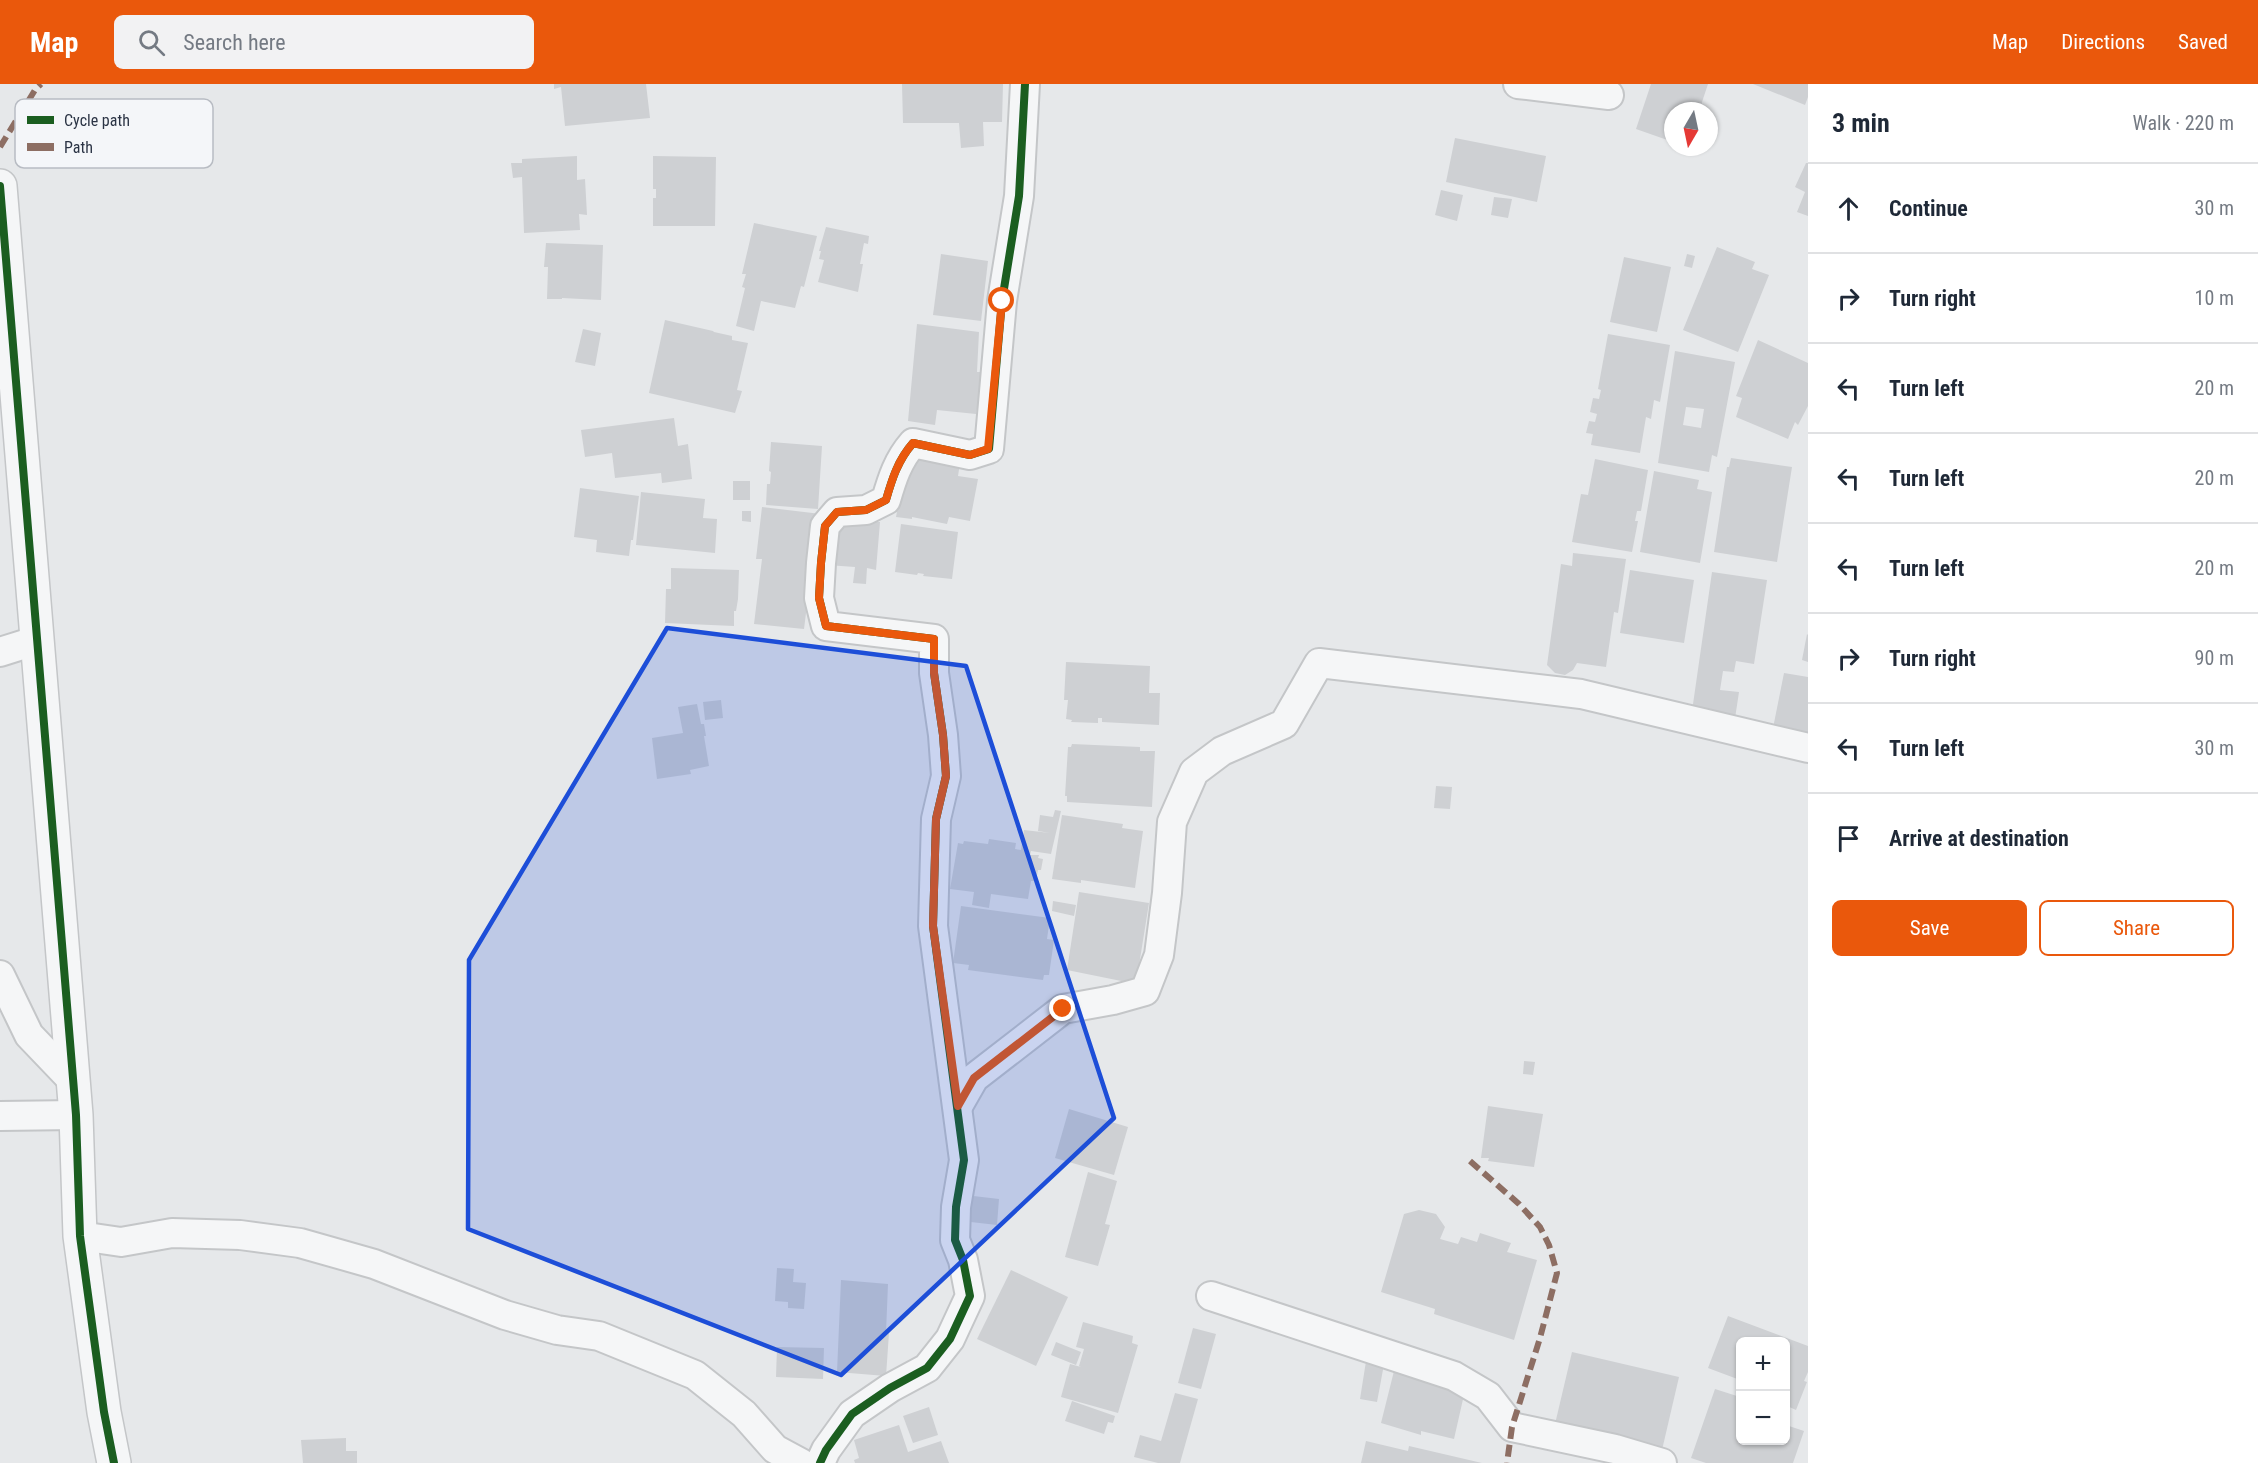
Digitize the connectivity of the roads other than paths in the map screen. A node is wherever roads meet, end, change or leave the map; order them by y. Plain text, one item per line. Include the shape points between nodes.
1 (1025, 84) edge
2 (1518, 84) edge
3 (1609, 95) dead end
4 (1, 199) edge
5 (38, 640) junction
6 (0, 652) edge
7 (1808, 748) edge
8 (0, 975) edge
9 (73, 1081) junction
10 (958, 1106) junction
11 (76, 1115) junction
12 (0, 1116) edge
13 (80, 1236) junction
14 (1211, 1296) dead end
15 (114, 1463) edge
16 (801, 1463) edge
17 (820, 1463) edge
18 (1662, 1463) edge

1 - 10 street via 1019,196 1002,301 988,449 970,455 913,443 903,454 886,500 866,510 837,512 825,526 819,598 826,626 934,639 946,776 936,819 933,926
2 - 3 street
4 - 5 street
5 - 6 street
5 - 9 street
7 - 10 street via 1581,694 1319,663 1284,724 1222,750 1194,772 1172,822 1159,955 1145,991 1063,1009 974,1078
8 - 9 street via 30,1035
9 - 11 street
10 - 17 street via 964,1160 955,1240 970,1296 950,1339 927,1368 852,1414
11 - 12 street
11 - 13 street
13 - 15 street
13 - 16 street via 121,1242 172,1233 240,1234 300,1243 374,1264 505,1315 557,1330 599,1336 695,1375 744,1414 775,1449
14 - 18 street via 1454,1376 1488,1396 1512,1427

